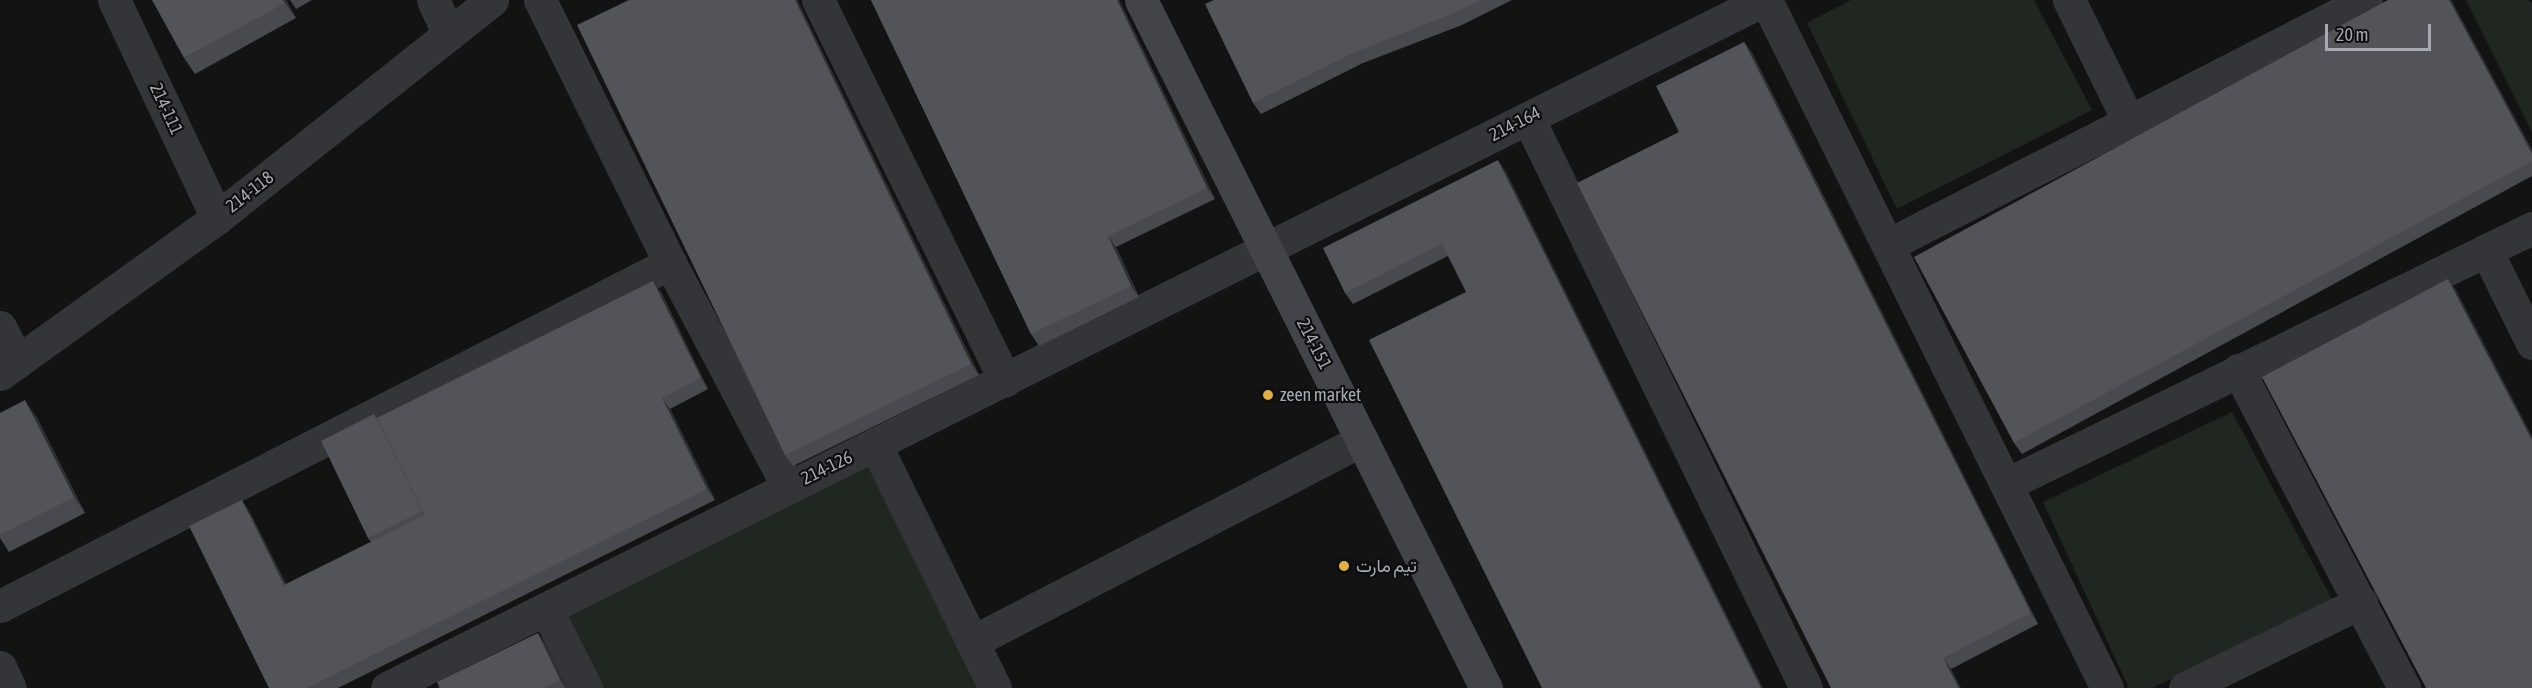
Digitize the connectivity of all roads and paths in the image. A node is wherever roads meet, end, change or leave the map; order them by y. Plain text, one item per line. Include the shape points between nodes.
1 (114, 0) edge
2 (433, 0) edge
3 (492, 0) edge
4 (540, 0) edge
5 (818, 0) edge
6 (1765, 0) edge
7 (2069, 0) edge
8 (2366, 0) edge
9 (1147, 2) edge
10 (449, 34) junction
11 (1528, 118) junction
12 (2128, 120) junction
13 (217, 218) junction
14 (2532, 228) edge
15 (1888, 245) junction
16 (1266, 249) junction
17 (2486, 250) junction
18 (670, 263) junction
19 (0, 327) edge
20 (2532, 343) edge
21 (9, 368) edge
22 (2238, 370) junction
23 (1005, 380) junction
24 (1362, 440) junction
25 (875, 444) junction
26 (2007, 484) junction
27 (788, 488) junction
28 (2361, 602) junction
29 (0, 606) edge
30 (546, 609) junction
31 (972, 642) junction
32 (0, 667) edge
33 (10, 688) edge
34 (387, 688) edge
35 (586, 688) edge
36 (995, 688) edge
37 (1486, 688) edge
38 (1806, 688) edge
39 (2108, 688) edge
40 (2185, 688) edge
41 (2404, 688) edge

1 - 13 street, 214-111
2 - 10 street
3 - 10 street, 214-118
4 - 18 street
5 - 23 street
6 - 11 street, 214-164
6 - 15 street
7 - 12 street
8 - 12 street
9 - 16 street, 214-151
10 - 13 street, 214-118
11 - 16 street, 214-164
11 - 38 street
12 - 15 street
13 - 21 street, 214-118
14 - 17 street
15 - 26 street
16 - 23 street, 214-126
16 - 24 street, 214-151
17 - 20 street
17 - 22 street
18 - 27 street
18 - 29 street
19 - 21 street
22 - 26 street
22 - 28 street
23 - 25 street, 214-126
24 - 31 street
24 - 37 street, 214-151
25 - 27 street, 214-126
25 - 31 street
26 - 39 street
27 - 30 street, 214-126
28 - 40 street
28 - 41 street
30 - 34 street, 214-126
30 - 35 street
31 - 36 street
32 - 33 street

